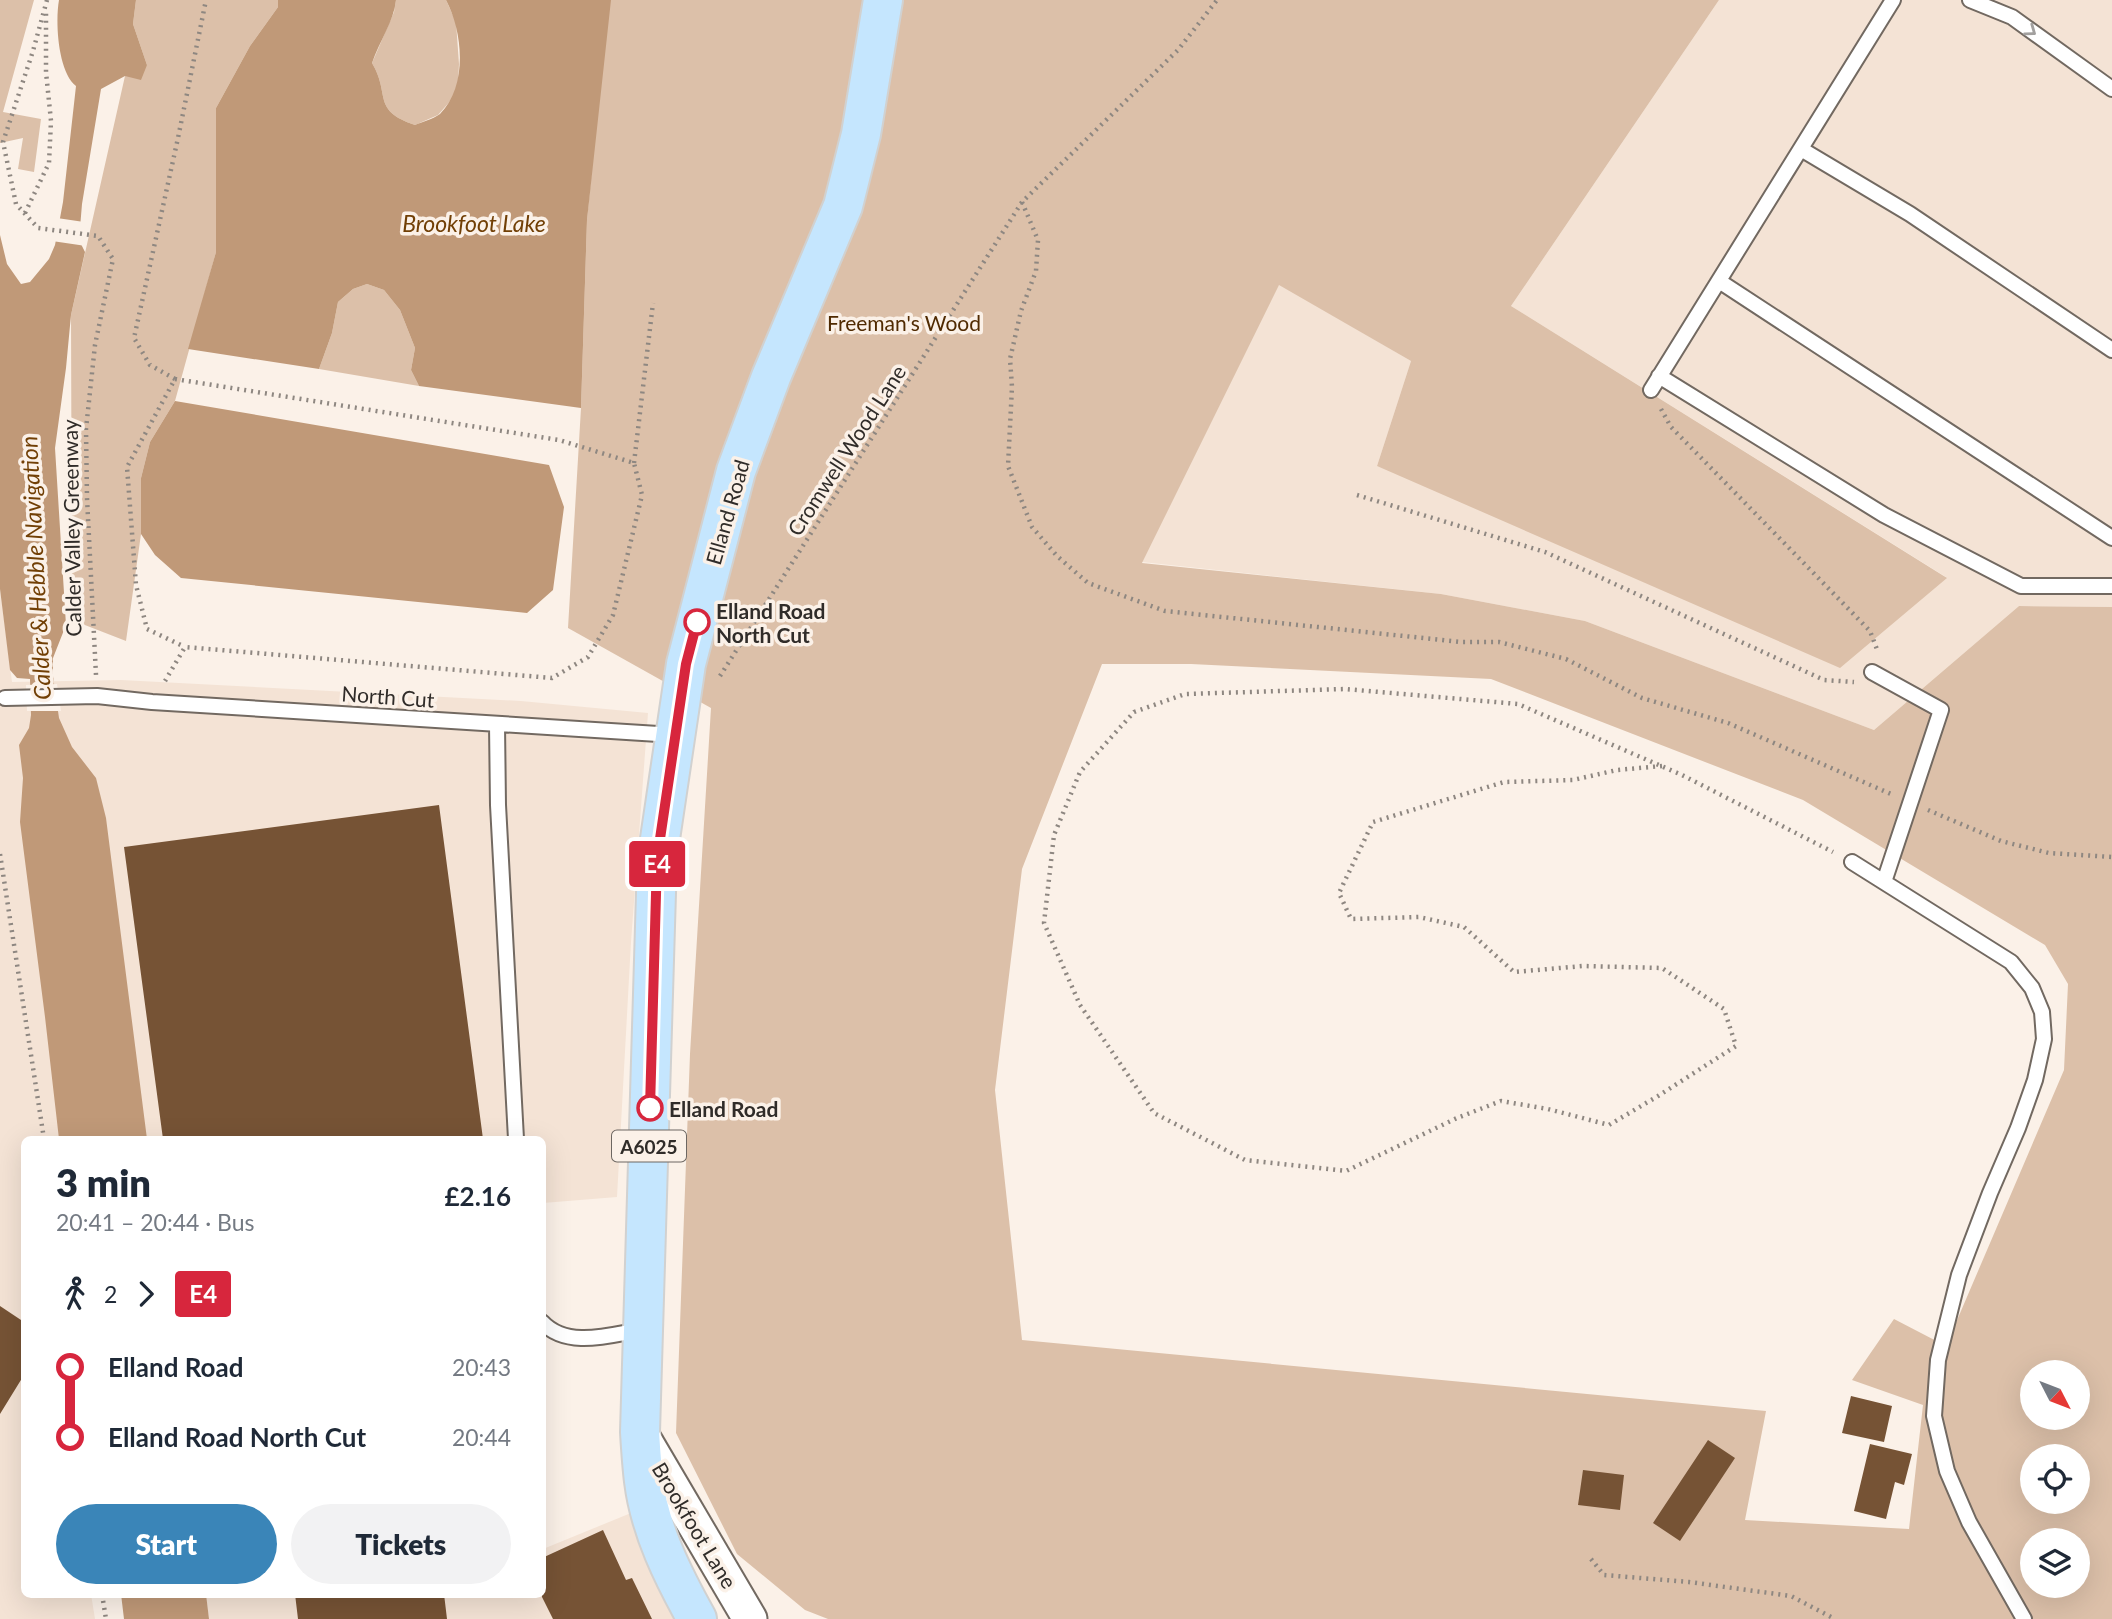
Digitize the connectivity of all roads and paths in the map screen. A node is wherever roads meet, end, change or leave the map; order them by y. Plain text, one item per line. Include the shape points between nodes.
1 (206, 0) edge
2 (883, 0) edge
3 (1217, 0) edge
4 (1893, 0) edge
5 (1970, 0) edge
6 (47, 1) edge
7 (2112, 89) edge
8 (0, 128) edge
9 (7, 131) junction
10 (1801, 149) junction
11 (1022, 202) junction
12 (25, 213) junction
13 (1719, 281) junction
14 (653, 303) dead end
15 (2112, 350) edge
16 (1659, 376) junction
17 (174, 379) junction
18 (1651, 390) joint
19 (634, 463) junction
20 (1357, 495) dead end
21 (2112, 538) edge
22 (2112, 586) edge
23 (185, 647) junction
24 (1872, 672) junction
25 (713, 687) dead end
26 (97, 696) junction
27 (2, 698) edge
28 (152, 702) junction
29 (498, 724) junction
30 (676, 735) junction
31 (1662, 766) junction
32 (1910, 803) junction
33 (0, 854) edge
34 (2112, 857) edge
35 (1852, 862) joint
36 (1884, 882) junction
37 (44, 1136) edge
38 (516, 1136) edge
39 (546, 1327) edge
40 (643, 1329) junction
41 (640, 1432) junction
42 (1591, 1559) dead end
43 (103, 1598) edge
44 (106, 1619) edge
45 (697, 1619) edge
46 (750, 1619) edge
47 (1835, 1619) edge
48 (2024, 1619) edge

1 - 17 path via 134,338 150,365
2 - 30 main road, Elland Road / A6025 via 861,134 843,206 736,471 686,664
3 - 11 path, Cromwell Wood Lane via 1178,50
4 - 10 lane
5 -> 7 lane via 2012,17
6 - 9 path
6 - 12 path via 49,163
8 - 9 path
9 - 12 path via 3,142 16,204
10 - 13 lane
10 - 15 lane via 1910,214
11 - 25 path, Cromwell Wood Lane
11 - 32 path via 1038,240 1036,271 1010,359 1008,466 1032,527 1088,583 1166,611 1461,642 1499,642 1566,660 1642,698 1728,723
12 - 26 path, Calder Valley Greenway via 38,228 98,236 113,259 95,345 86,429
13 - 16 lane
13 - 21 lane
14 - 19 path
16 - 18 lane
16 - 22 lane via 1884,515 2021,586
17 - 19 path via 559,440
17 - 23 path via 127,467 136,585 147,629
18 - 24 path via 1671,428 1870,631 1878,654
19 - 23 path via 642,495 613,615 588,657 552,678
20 - 24 path via 1545,552 1824,680 1860,683
23 - 28 path
24 - 32 lane via 1941,710
26 - 27 lane
26 - 28 lane, North Cut
28 - 29 lane, North Cut
29 - 30 lane, North Cut
29 - 38 lane via 498,805
30 - 40 main road, Elland Road / A6025 via 657,859
31 - 31 path via 1518,704 1345,689 1185,694 1134,712 1080,772 1054,835 1044,923 1080,1005 1154,1113 1245,1160 1346,1171 1501,1101 1609,1125 1736,1046 1724,1009 1662,968 1583,966 1514,972 1464,927 1419,917 1351,919 1339,893 1373,822 1504,782 1573,780
31 - 35 path
32 - 34 path via 2001,841 2049,853
32 - 36 lane
33 - 37 path
35 - 36 lane
36 - 48 lane via 2011,962 2032,988 2042,1012 2044,1039 2035,1080 1959,1275 1938,1360 1934,1416 1947,1471 1969,1522
39 - 40 lane via 580,1339
40 - 41 main road, Elland Road / A6025
41 - 45 main road, Elland Road / A6025 via 644,1484 657,1533
41 - 46 street, Brookfoot Lane
42 - 47 path via 1604,1575 1791,1596
43 - 44 path

